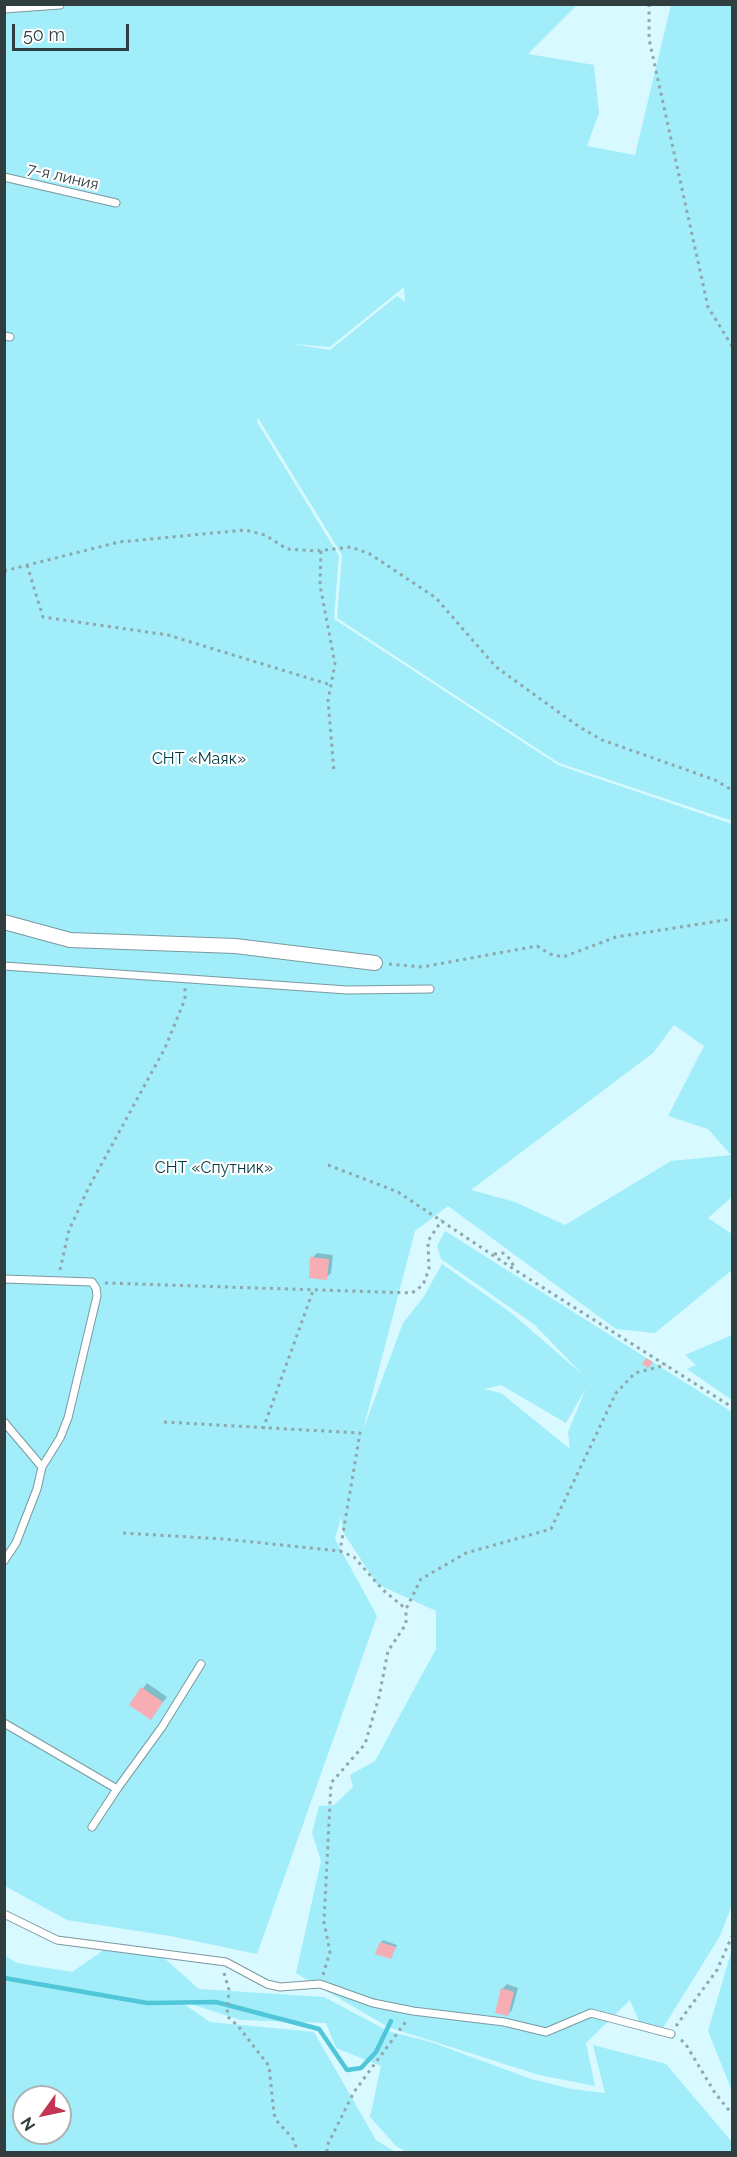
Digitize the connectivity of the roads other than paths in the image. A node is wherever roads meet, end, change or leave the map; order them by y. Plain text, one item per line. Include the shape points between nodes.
1 (60, 5) edge
2 (4, 9) edge
3 (4, 177) edge
4 (116, 203) dead end
5 (4, 922) edge
6 (375, 963) road end
7 (4, 966) edge
8 (430, 989) dead end
9 (4, 1279) edge
10 (4, 1422) edge
11 (42, 1467) junction
12 (4, 1561) edge
13 (201, 1664) dead end
14 (4, 1723) edge
15 (117, 1789) junction
16 (92, 1827) dead end
17 (4, 1914) edge
18 (671, 2034) road end

1 - 2 lane
3 - 4 lane, 7-я линия
5 - 6 street via 70,940 235,946
7 - 8 lane via 348,990
9 - 11 lane via 92,1282 96,1288 68,1418
10 - 11 lane
11 - 12 lane via 16,1543
13 - 15 lane
14 - 15 lane
15 - 16 lane
17 - 18 lane via 57,1940 226,1962 267,1984 320,1984 373,2003 413,2011 504,2022 546,2032 591,2013

